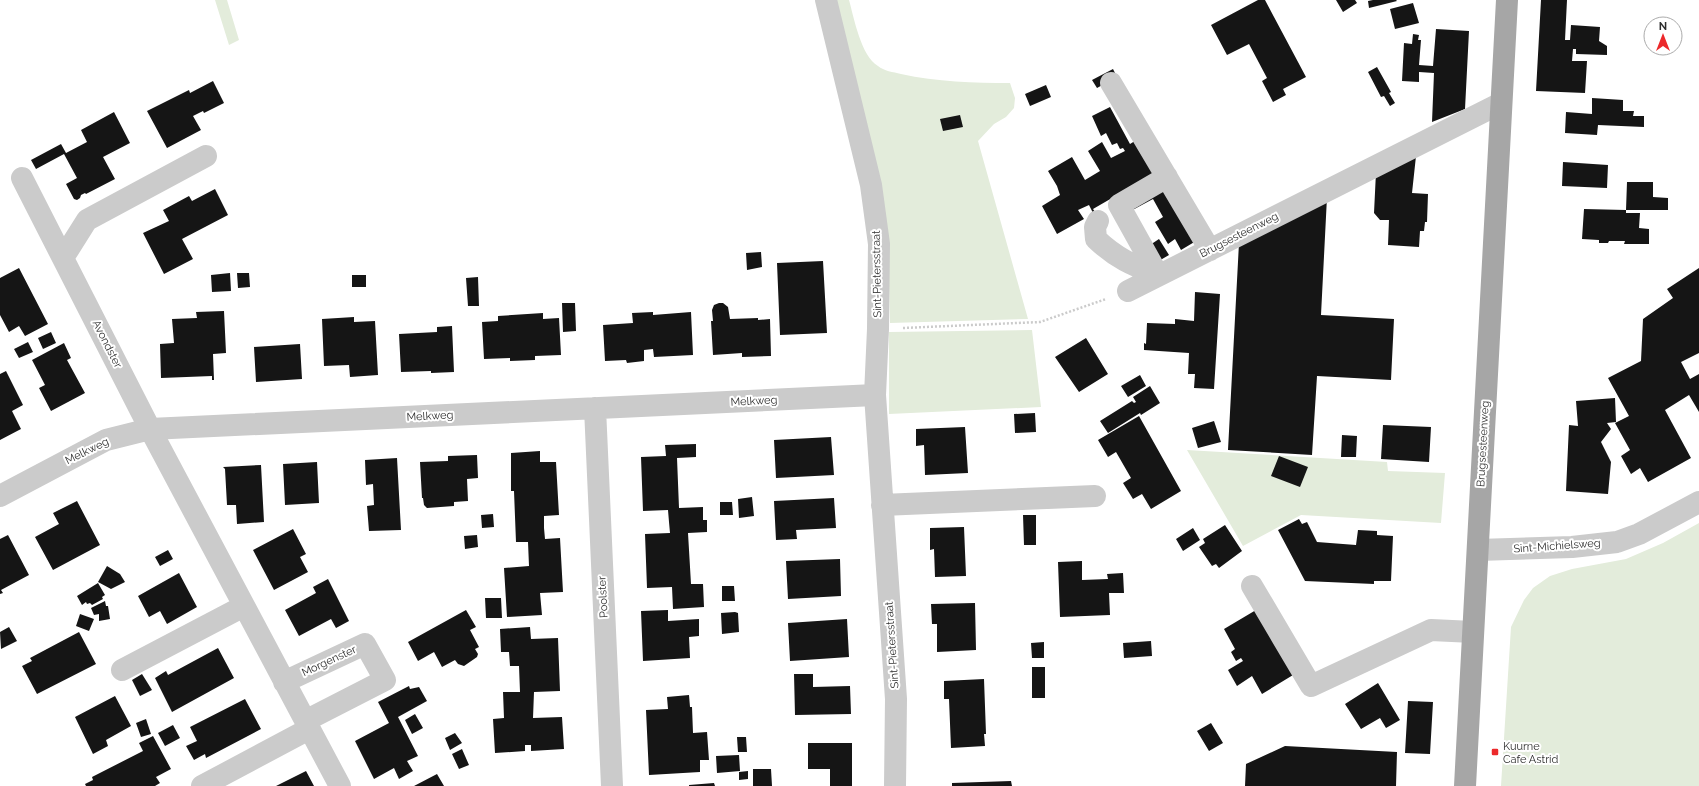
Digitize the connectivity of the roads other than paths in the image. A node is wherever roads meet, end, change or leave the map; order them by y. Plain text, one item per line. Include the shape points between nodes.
1 (826, 0) edge
2 (1507, 0) edge
3 (1111, 82) dead end
4 (1501, 103) junction
5 (206, 156) dead end
6 (1167, 177) junction
7 (22, 178) dead end
8 (1098, 221) dead end
9 (1210, 250) junction
10 (63, 258) junction
11 (1158, 276) junction
12 (1128, 291) road end
13 (875, 395) junction
14 (594, 408) junction
15 (150, 429) junction
16 (0, 496) edge
17 (1094, 496) dead end
18 (1699, 502) edge
19 (882, 505) junction
20 (1478, 550) junction
21 (1252, 586) dead end
22 (244, 606) junction
23 (1473, 632) junction
24 (122, 670) dead end
25 (284, 682) junction
26 (307, 725) junction
27 (202, 786) edge
28 (340, 786) edge
29 (612, 786) edge
30 (895, 786) edge
31 (1464, 786) edge

1 - 13 street, Sint-Pietersstraat via 871,185 879,244
2 - 4 main road, Brugsesteenweg
3 - 6 street
4 - 9 street, Brugsesteenweg
4 - 20 main road, Brugsesteenweg
5 - 10 street via 87,220
6 - 9 street
6 - 11 street via 1119,205
7 - 10 street, Avondster
8 - 11 street via 1094,228 1096,239 1101,244 1112,253
9 - 11 street, Brugsesteenweg
10 - 15 street, Avondster
11 - 12 street, Brugsesteenweg
13 - 14 street, Melkweg
13 - 19 street, Sint-Pietersstraat
14 - 15 street, Melkweg
14 - 29 street, Poolster
15 - 16 street, Melkweg via 106,440
15 - 22 street
17 - 19 street
18 - 20 street, Sint-Michielsweg via 1639,534 1617,542 1572,548
19 - 30 street, Sint-Pietersstraat via 896,699
20 - 23 main road, Brugsesteenweg
21 - 23 street via 1311,686 1431,630
22 - 24 street
22 - 25 street
23 - 31 main road, Brugsesteenweg
25 - 26 street
25 - 26 street, Morgenster via 364,644 385,680
26 - 27 street, Morgenster
26 - 28 street

